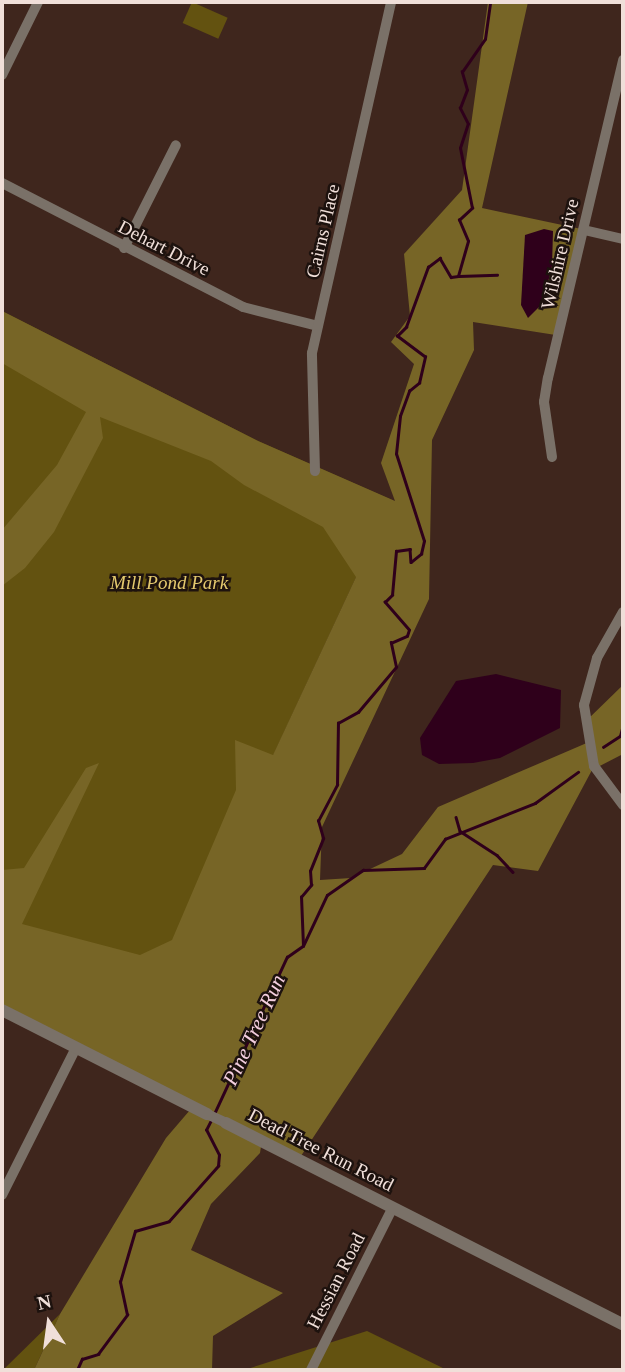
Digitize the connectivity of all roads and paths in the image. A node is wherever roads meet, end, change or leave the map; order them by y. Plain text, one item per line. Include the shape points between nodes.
1 (38, 2) edge
2 (391, 2) edge
3 (623, 60) edge
4 (2, 75) edge
5 (176, 145) dead end
6 (2, 183) edge
7 (584, 230) junction
8 (623, 239) edge
9 (124, 248) junction
10 (318, 326) junction
11 (552, 457) dead end
12 (315, 471) dead end
13 (623, 612) edge
14 (623, 805) edge
15 (2, 1010) edge
16 (76, 1048) junction
17 (207, 1114) joint
18 (226, 1123) joint
19 (2, 1195) edge
20 (393, 1207) junction
21 (623, 1324) edge
22 (310, 1370) edge

1 - 4 street
2 - 10 street, Cairns Place
3 - 7 street, Wilshire Drive
5 - 9 street
6 - 9 street, Dehart Drive
7 - 8 street
7 - 11 street, Wilshire Drive via 544,402
9 - 10 street, Dehart Drive via 243,307
10 - 12 street, Cairns Place via 310,380
13 - 14 street via 597,659 584,705 594,766
15 - 16 street, Dead Tree Run Road
16 - 17 street, Dead Tree Run Road
16 - 19 street
17 - 18 street, Dead Tree Run Road
18 - 20 street, Dead Tree Run Road
20 - 21 street, Dead Tree Run Road
20 - 22 street, Hessian Road

